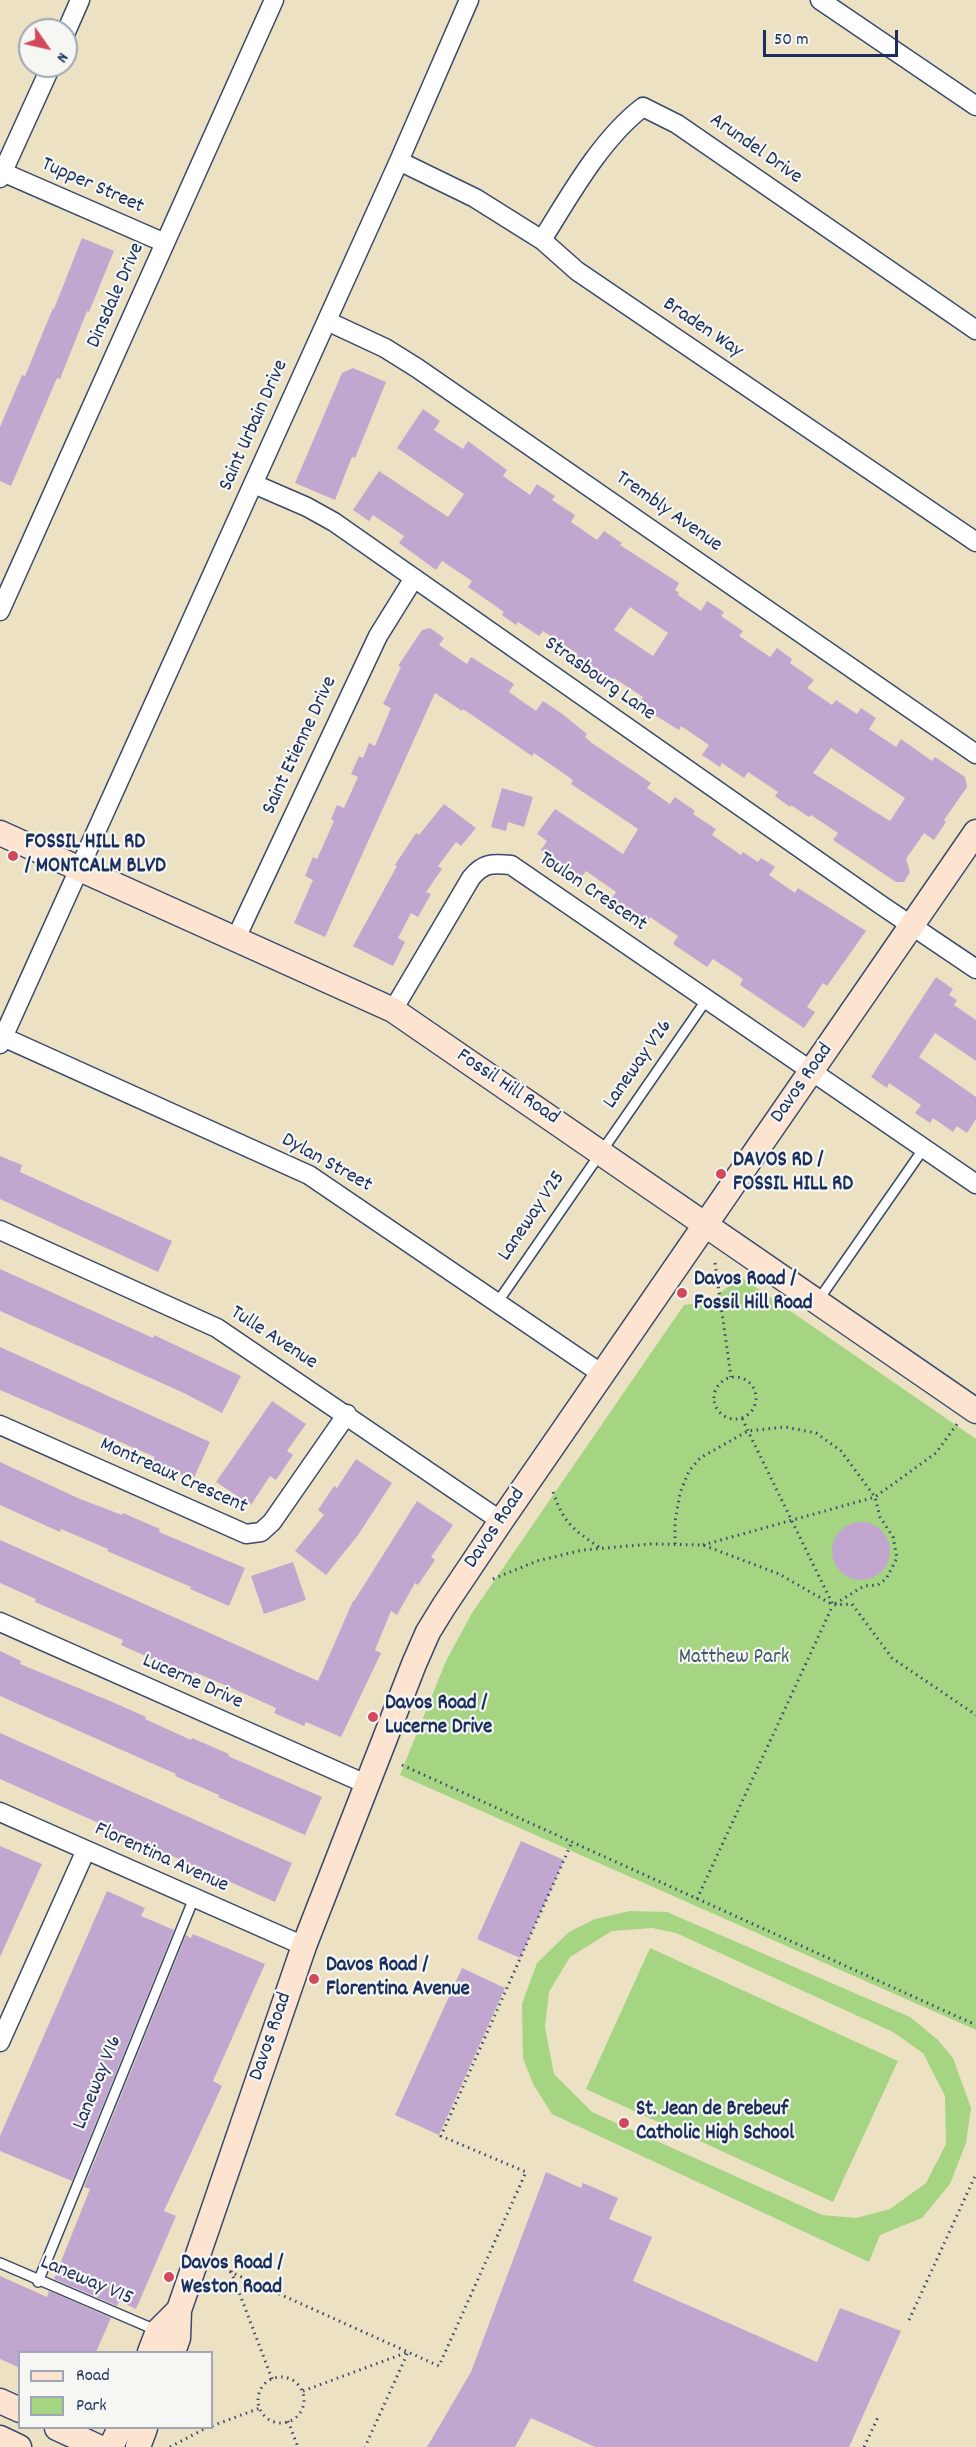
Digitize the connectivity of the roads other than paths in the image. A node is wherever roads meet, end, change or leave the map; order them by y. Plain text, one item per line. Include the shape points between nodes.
1 (80, 0) edge
2 (273, 0) edge
3 (469, 0) edge
4 (820, 0) edge
5 (72, 18) edge
6 (45, 78) edge
7 (976, 106) edge
8 (399, 161) junction
9 (1, 174) edge
10 (542, 240) junction
11 (165, 243) junction
12 (327, 321) junction
13 (976, 330) edge
14 (254, 484) junction
15 (976, 542) edge
16 (414, 578) junction
17 (0, 611) edge
18 (976, 754) edge
19 (976, 832) edge
20 (0, 833) edge
21 (78, 868) junction
22 (912, 926) junction
23 (236, 938) junction
24 (976, 969) edge
25 (707, 999) junction
26 (393, 1010) junction
27 (2, 1040) edge
28 (812, 1071) junction
29 (924, 1148) junction
30 (600, 1152) junction
31 (976, 1184) edge
32 (705, 1224) junction
33 (0, 1230) edge
34 (817, 1302) junction
35 (497, 1303) junction
36 (602, 1374) junction
37 (347, 1414) junction
38 (967, 1417) edge
39 (0, 1425) edge
40 (501, 1521) junction
41 (0, 1623) edge
42 (366, 1784) junction
43 (0, 1812) edge
44 (86, 1850) junction
45 (194, 1898) junction
46 (304, 1946) junction
47 (0, 2042) edge
48 (0, 2264) edge
49 (38, 2282) junction
50 (178, 2310) junction
51 (154, 2342) edge
52 (173, 2351) edge
53 (0, 2401) edge
54 (18, 2409) edge
55 (61, 2429) edge
56 (119, 2429) edge
57 (144, 2429) edge
58 (0, 2438) edge
59 (20, 2447) edge
60 (98, 2447) edge
61 (111, 2447) edge
62 (138, 2447) edge

1 - 5 street
2 - 11 street, Dinsdale Drive
3 - 8 street, Saint Urbain Drive
4 - 7 street
6 - 9 street
8 - 10 street, Braden Way via 476,198
8 - 12 street, Saint Urbain Drive
9 - 11 street, Tupper Street
10 - 13 street, Arundel Drive via 623,123 644,107 677,124
10 - 15 street, Braden Way via 577,271
11 - 17 street, Dinsdale Drive
12 - 14 street, Saint Urbain Drive
12 - 18 street, Trembly Avenue via 417,368
14 - 16 street, Strasbourg Lane via 321,513
14 - 21 street, Saint Urbain Drive
16 - 22 street, Strasbourg Lane
16 - 23 street, Saint Etienne Drive via 378,636
19 - 22 street, Davos Road
20 - 21 street, Fossil Hill Road
21 - 23 street, Fossil Hill Road
21 - 27 street, Saint Urbain Drive
22 - 24 street, Strasbourg Lane
22 - 28 street, Davos Road
23 - 26 street, Fossil Hill Road
25 - 26 street, Toulon Crescent via 511,865 492,863 479,868 471,878
25 - 28 street, Toulon Crescent
25 - 30 lane, Laneway V26
26 - 30 street, Fossil Hill Road
27 - 35 street, Dylan Street via 309,1175
28 - 29 street, Toulon Crescent
28 - 32 street, Davos Road
29 - 31 street, Toulon Crescent
29 - 34 lane
30 - 32 street, Fossil Hill Road
30 - 35 lane, Laneway V25
32 - 34 street, Fossil Hill Road
32 - 36 street, Davos Road
33 - 37 street, Tulle Avenue via 217,1328
34 - 38 street, Fossil Hill Road
35 - 36 street, Dylan Street
36 - 40 street, Davos Road
37 - 39 street, Montreaux Crescent via 273,1522 261,1532 246,1534
37 - 40 street, Tulle Avenue
40 - 42 street, Davos Road via 428,1632
41 - 42 street, Lucerne Drive
42 - 46 street, Davos Road
43 - 44 street, Florentina Avenue
44 - 45 street, Florentina Avenue
44 - 47 street
45 - 46 street, Florentina Avenue
45 - 49 lane, Laneway V16
46 - 50 street, Davos Road
48 - 49 lane, Laneway V15
49 - 51 lane, Laneway V15
50 - 51 street, Davos Road
50 - 52 street, Davos Road via 178,2338
53 - 54 street
55 - 60 street
56 - 61 street
57 - 62 street
58 - 59 street

